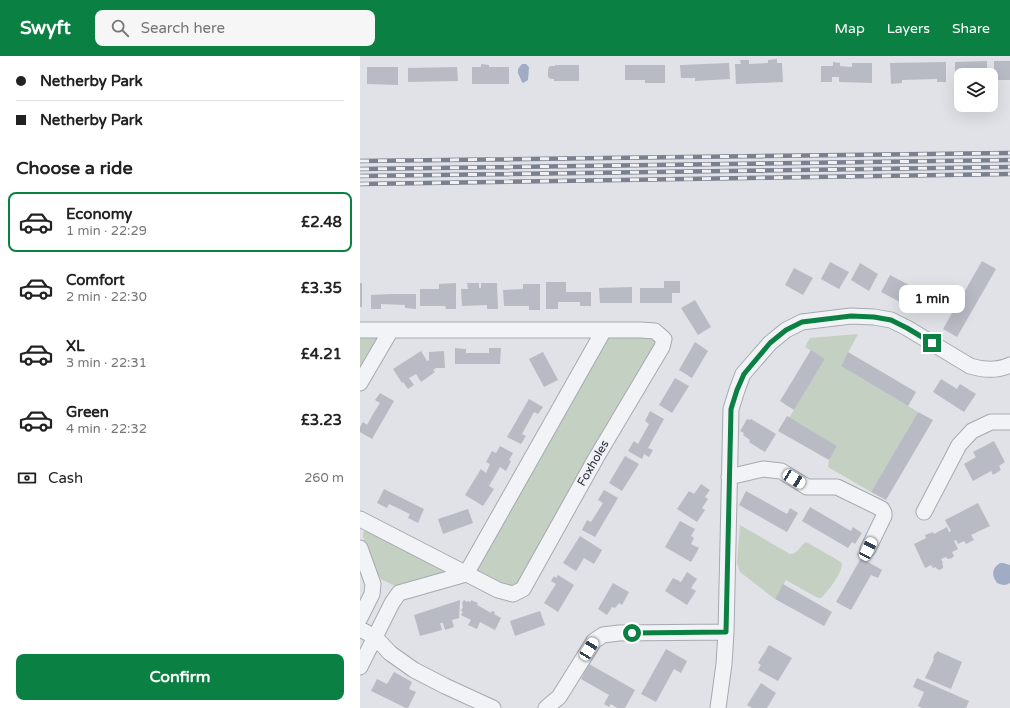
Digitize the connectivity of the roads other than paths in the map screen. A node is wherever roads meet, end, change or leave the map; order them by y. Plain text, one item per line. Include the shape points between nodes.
1 (360, 330) edge
2 (391, 330) junction
3 (604, 330) junction
4 (1010, 365) edge
5 (360, 383) edge
6 (1010, 422) edge
7 (729, 477) junction
8 (924, 512) dead end
9 (360, 519) edge
10 (360, 548) edge
11 (868, 549) dead end
12 (466, 574) junction
13 (360, 618) edge
14 (360, 629) edge
15 (726, 632) junction
16 (375, 637) junction
17 (360, 667) edge
18 (493, 708) edge
19 (546, 708) edge
20 (718, 708) edge

1 - 2 street, Foxholes
2 - 3 street, Foxholes
2 - 5 street
3 - 12 street
3 - 12 street, Foxholes via 655,331 664,339 662,347 596,458 524,589 513,594 498,590
4 - 7 street via 986,370 970,366 891,320 851,316 802,322 786,330 770,343 744,374 731,409
6 - 8 street via 991,422 972,431 959,445
7 - 11 street via 763,468 781,471 806,487 837,488 882,509 884,516
7 - 15 street
9 - 12 street, Foxholes
10 - 13 street via 373,584 372,594
12 - 16 street via 399,593
14 - 16 street
15 - 19 street via 603,635 594,641 559,697
15 - 20 street
16 - 17 street
16 - 18 street via 414,670

